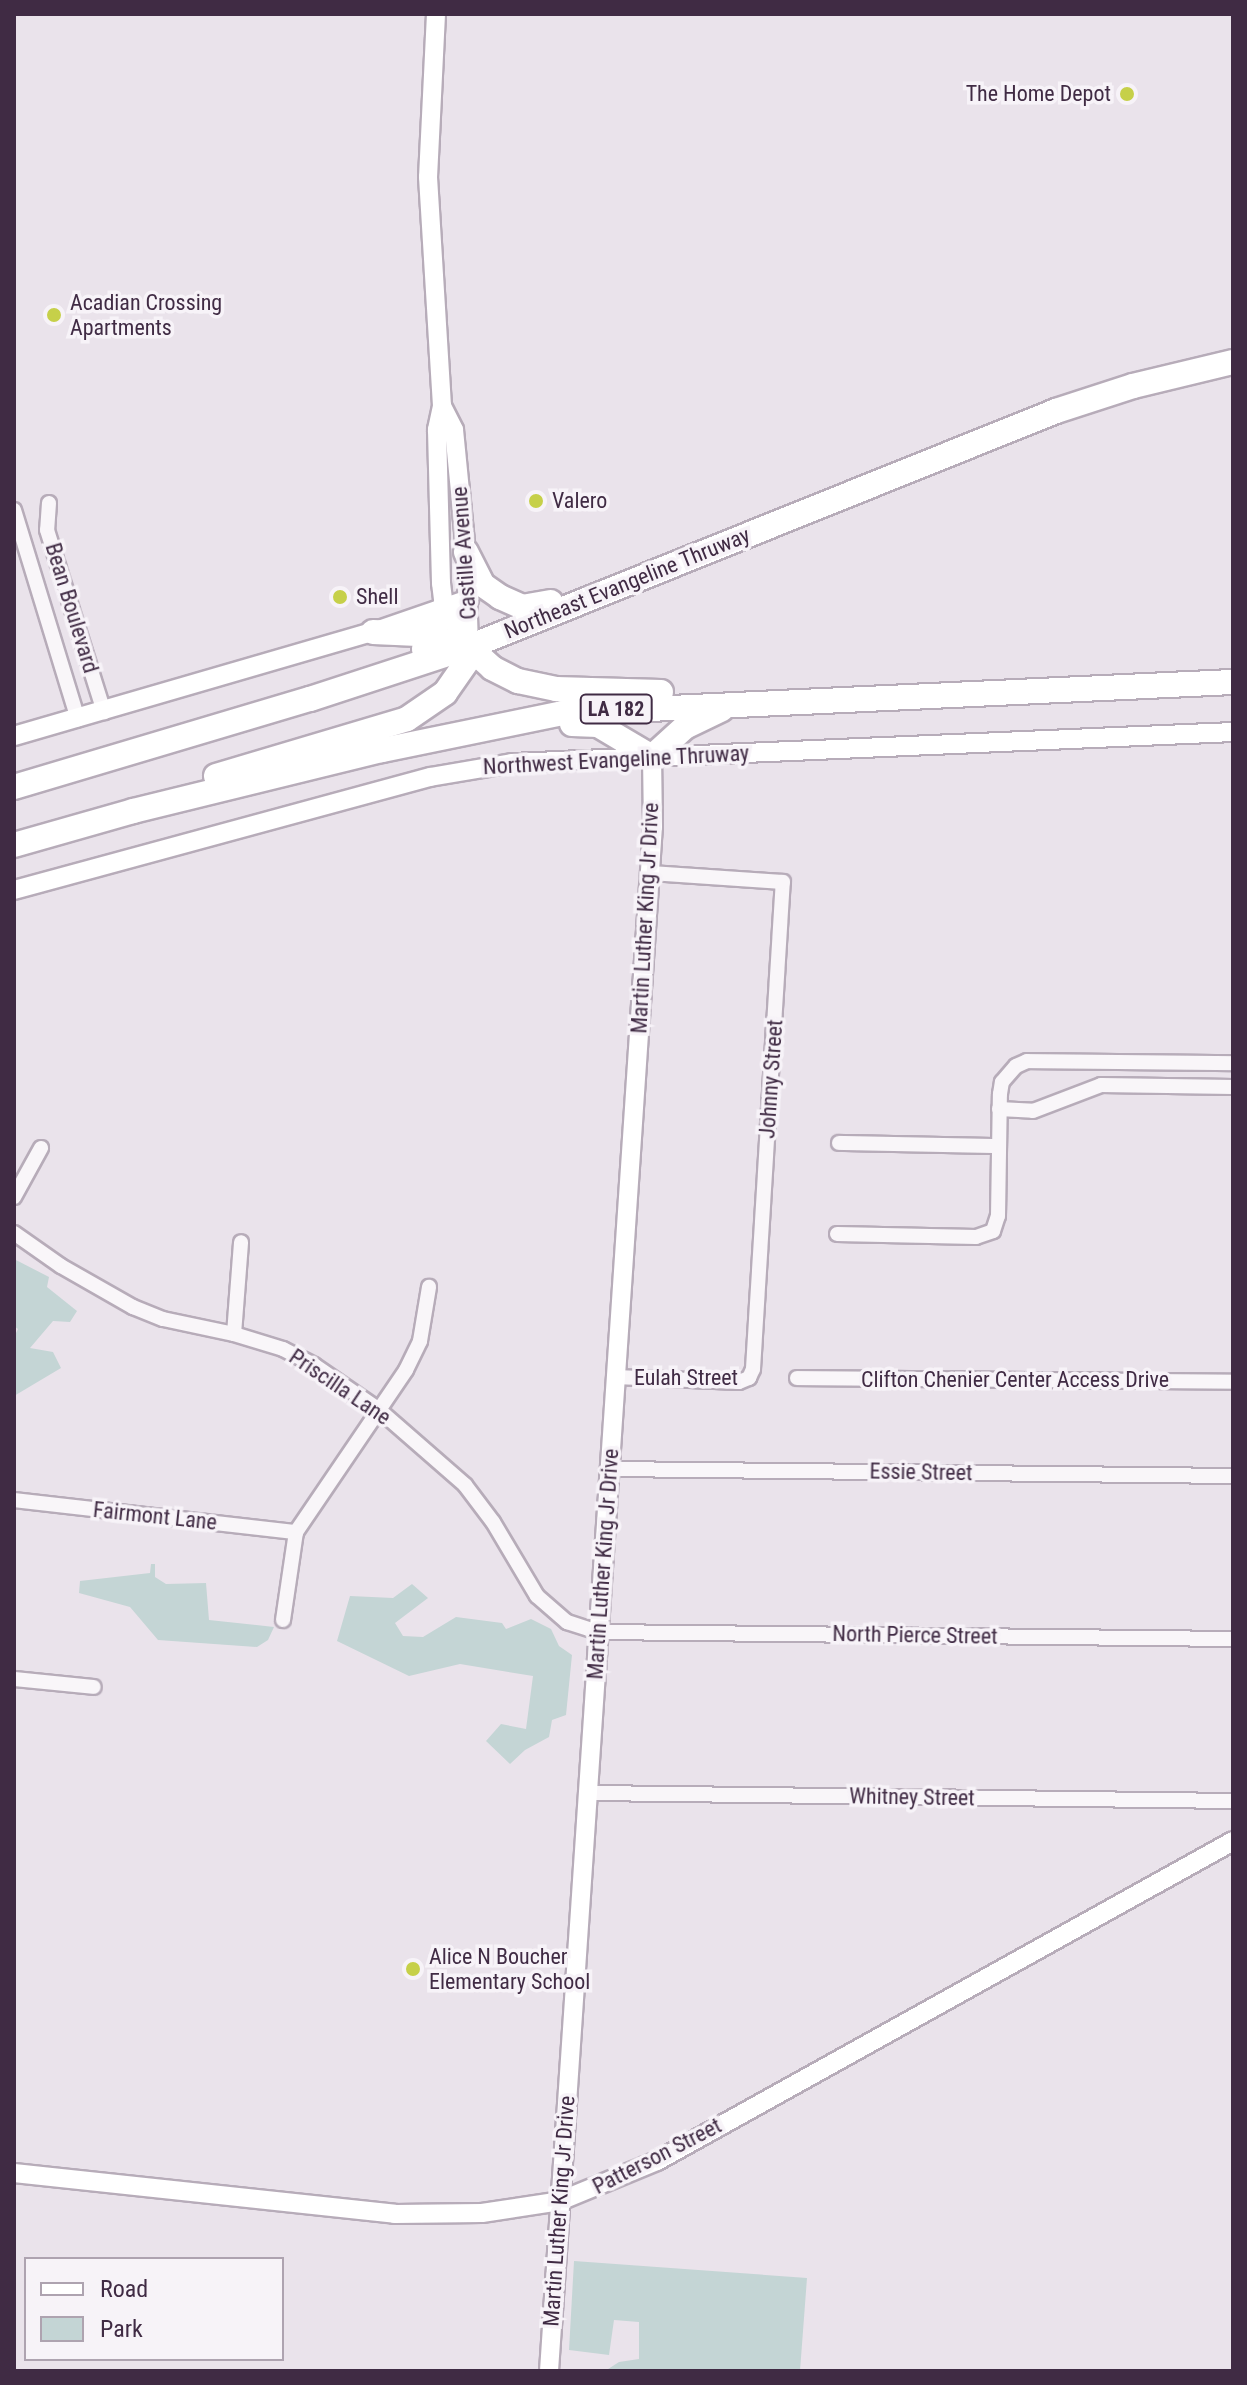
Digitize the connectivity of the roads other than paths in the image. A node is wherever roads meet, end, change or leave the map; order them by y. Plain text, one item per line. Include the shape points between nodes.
1 (436, 14) edge
2 (1233, 362) edge
3 (442, 406) junction
4 (49, 503) dead end
5 (14, 510) edge
6 (466, 552) junction
7 (597, 595) junction
8 (469, 599) junction
9 (444, 608) junction
10 (373, 632) junction
11 (430, 637) junction
12 (469, 647) junction
13 (407, 668) junction
14 (1233, 682) edge
15 (871, 699) junction
16 (731, 704) junction
17 (104, 712) junction
18 (78, 719) junction
19 (525, 723) junction
20 (1233, 732) edge
21 (14, 736) edge
22 (652, 757) junction
23 (14, 787) edge
24 (133, 811) junction
25 (14, 845) edge
26 (650, 873) junction
27 (14, 890) edge
28 (1129, 1063) junction
29 (1233, 1063) edge
30 (1130, 1084) junction
31 (1233, 1087) edge
32 (999, 1109) junction
33 (839, 1143) dead end
34 (998, 1146) junction
35 (41, 1148) dead end
36 (14, 1197) edge
37 (14, 1233) edge
38 (837, 1234) dead end
39 (241, 1242) dead end
40 (429, 1287) dead end
41 (756, 1322) joint
42 (234, 1334) junction
43 (615, 1377) junction
44 (797, 1378) dead end
45 (1233, 1382) edge
46 (378, 1409) junction
47 (609, 1469) junction
48 (1233, 1476) edge
49 (14, 1500) edge
50 (296, 1532) junction
51 (283, 1620) dead end
52 (598, 1632) junction
53 (1233, 1639) edge
54 (14, 1679) edge
55 (94, 1687) dead end
56 (590, 1793) junction
57 (1233, 1801) edge
58 (1233, 1841) edge
59 (14, 2173) edge
60 (560, 2201) junction
61 (549, 2371) edge

1 - 3 street, Castille Avenue via 428,177
2 - 7 highway, Northeast Evangeline Thruway via 1056,411
3 - 6 street, Castille Avenue via 454,430
3 - 9 street, Castille Avenue via 437,474
4 - 17 street, Bean Boulevard via 47,530
5 - 18 street, Bean Boulevard
6 - 7 highway via 483,585 522,607
6 - 8 street, Castille Avenue
7 - 12 highway, Northeast Evangeline Thruway
8 - 9 street
8 - 12 street, Castille Avenue
9 - 10 street
9 - 11 highway
9 - 12 street, Castille Avenue
10 - 11 highway
10 - 17 street
11 - 12 highway
11 - 13 highway
12 - 13 highway, Northeast Evangeline Thruway
12 - 15 highway via 492,668 518,681 556,689
12 - 24 highway via 468,660 445,693 407,719 180,787
13 - 23 highway, Northeast Evangeline Thruway
14 - 15 highway, Northwest Evangeline Thruway / LA 182
15 - 16 highway, Northwest Evangeline Thruway / LA 182
16 - 19 highway, Northwest Evangeline Thruway / LA 182 via 563,713
16 - 22 highway via 685,727
17 - 18 street
18 - 21 street
19 - 22 highway via 598,725
19 - 24 highway, Northwest Evangeline Thruway / LA 182 via 409,744
20 - 22 street, Northwest Evangeline Thruway
22 - 26 street, Martin Luther King Jr Drive
22 - 27 street, Northwest Evangeline Thruway via 512,763 455,772
24 - 25 highway, Northwest Evangeline Thruway / LA 182
26 - 41 street, Johnny Street via 783,882
26 - 43 street, Martin Luther King Jr Drive
28 - 29 street
28 - 30 street
28 - 32 street via 1027,1061 1002,1082
30 - 31 street
30 - 32 street via 1084,1089 1033,1111
32 - 34 street
33 - 34 street
34 - 38 street via 998,1216 986,1235
35 - 36 street
37 - 42 street, Priscilla Lane via 133,1307
39 - 42 street
40 - 46 street via 420,1341
41 - 43 street, Eulah Street via 753,1369 744,1381
42 - 46 street, Priscilla Lane via 283,1349
43 - 47 street, Martin Luther King Jr Drive
44 - 45 street, Clifton Chenier Center Access Drive
46 - 50 street
46 - 52 street, Priscilla Lane via 465,1485 545,1605 567,1622
47 - 48 street, Essie Street
47 - 52 street, Martin Luther King Jr Drive
49 - 50 street, Fairmont Lane
50 - 51 street
52 - 53 street, North Pierce Street
52 - 56 street, Martin Luther King Jr Drive
54 - 55 street
56 - 57 street, Whitney Street
56 - 60 street, Martin Luther King Jr Drive
58 - 60 street, Patterson Street via 657,2161
59 - 60 street, Patterson Street via 395,2214 482,2213
60 - 61 street, Martin Luther King Jr Drive

